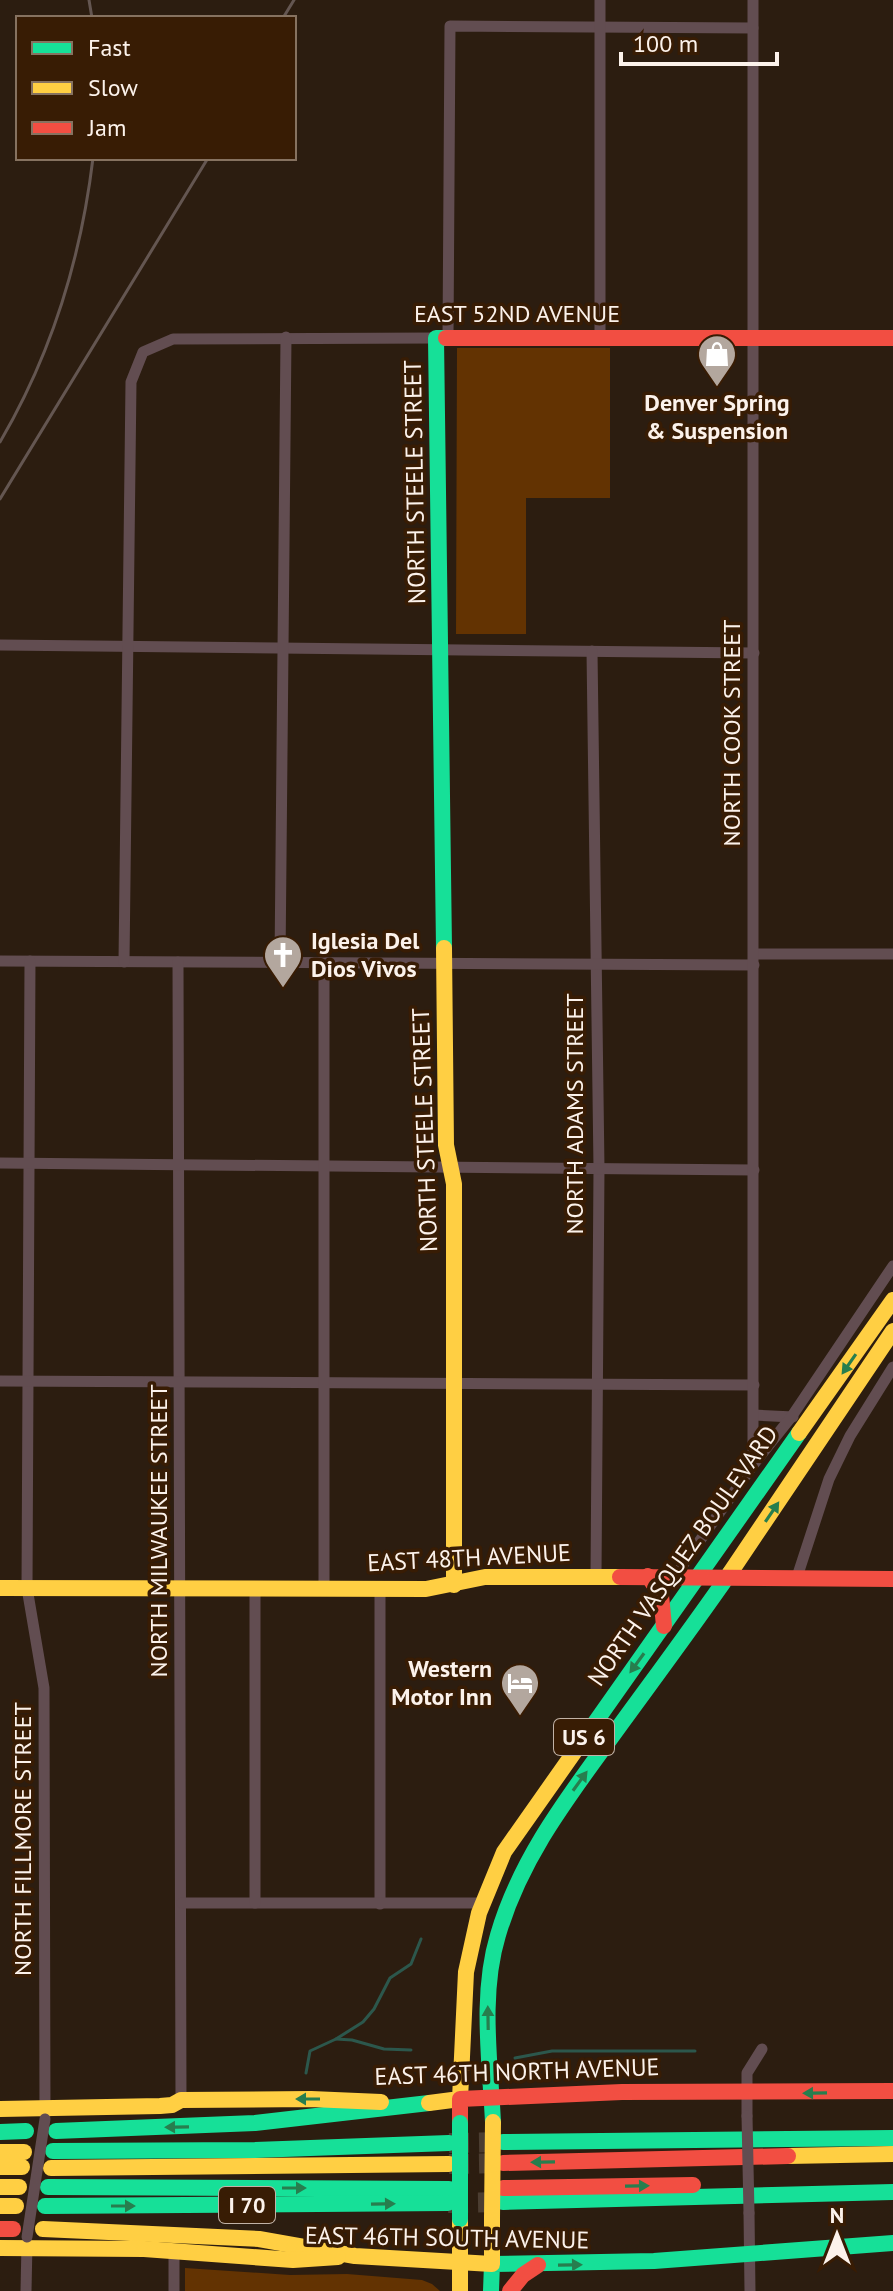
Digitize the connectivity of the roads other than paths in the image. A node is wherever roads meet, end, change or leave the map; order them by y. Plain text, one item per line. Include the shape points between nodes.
1 (600, 0) edge
2 (753, 0) edge
3 (600, 27) junction
4 (753, 28) junction
5 (286, 337) junction
6 (442, 338) junction
7 (600, 338) junction
8 (754, 338) junction
9 (893, 338) edge
10 (0, 645) edge
11 (129, 646) junction
12 (283, 648) junction
13 (441, 650) junction
14 (592, 651) junction
15 (754, 653) junction
16 (893, 954) edge
17 (754, 959) junction
18 (0, 961) edge
19 (30, 961) junction
20 (124, 962) junction
21 (178, 962) junction
22 (280, 962) junction
23 (324, 963) junction
24 (445, 963) junction
25 (595, 964) junction
26 (0, 1163) edge
27 (30, 1163) junction
28 (179, 1165) junction
29 (450, 1165) junction
30 (324, 1166) junction
31 (599, 1168) junction
32 (754, 1170) junction
33 (893, 1266) edge
34 (893, 1300) edge
35 (893, 1331) edge
36 (893, 1367) edge
37 (0, 1381) edge
38 (30, 1381) junction
39 (180, 1382) junction
40 (324, 1383) junction
41 (453, 1384) junction
42 (597, 1385) junction
43 (754, 1385) junction
44 (754, 1415) junction
45 (799, 1420) junction
46 (753, 1465) junction
47 (596, 1576) junction
48 (648, 1576) junction
49 (675, 1576) junction
50 (698, 1576) junction
51 (728, 1576) junction
52 (797, 1577) junction
53 (893, 1579) edge
54 (454, 1585) junction
55 (0, 1588) edge
56 (27, 1588) junction
57 (182, 1588) junction
58 (255, 1588) junction
59 (324, 1589) junction
60 (380, 1589) junction
61 (664, 1626) junction
62 (182, 1903) junction
63 (255, 1903) junction
64 (481, 1903) junction
65 (380, 1904) junction
66 (762, 2049) dead end
67 (893, 2091) edge
68 (746, 2094) junction
69 (492, 2096) junction
70 (460, 2099) junction
71 (181, 2100) junction
72 (414, 2104) junction
73 (0, 2109) edge
74 (49, 2119) junction
75 (893, 2124) edge
76 (26, 2131) dead end
77 (0, 2132) edge
78 (893, 2138) edge
79 (816, 2139) junction
80 (503, 2142) tunnel mouth
81 (449, 2143) tunnel mouth
82 (0, 2152) edge
83 (893, 2154) edge
84 (503, 2163) tunnel mouth
85 (449, 2164) tunnel mouth
86 (0, 2167) edge
87 (0, 2187) edge
88 (19, 2187) dead end
89 (48, 2187) dead end
90 (892, 2190) edge
91 (503, 2195) tunnel mouth
92 (45, 2206) dead end
93 (43, 2229) dead end
94 (17, 2236) edge
95 (893, 2243) edge
96 (0, 2248) edge
97 (174, 2251) junction
98 (749, 2253) junction
99 (355, 2256) junction
100 (460, 2263) junction
101 (492, 2264) junction
102 (538, 2265) junction
103 (26, 2291) edge
104 (174, 2291) edge
105 (460, 2291) edge
106 (491, 2291) edge
107 (510, 2291) edge
108 (750, 2291) edge

1 - 3 street
2 - 4 street, NORTH COOK STREET
3 - 4 street
3 - 6 street, NORTH STEELE STREET via 450,26
3 - 7 street
4 - 8 street, NORTH COOK STREET
5 - 6 street, EAST 52ND AVENUE
5 - 11 street, EAST 52ND AVENUE via 173,339 143,352 131,382
5 - 12 street
6 - 7 main road, EAST 52ND AVENUE
6 - 13 main road, NORTH STEELE STREET
7 - 8 main road, EAST 52ND AVENUE
8 - 9 main road, EAST 52ND AVENUE
8 - 15 street, NORTH COOK STREET
10 - 11 street
11 - 12 street
11 - 20 street
12 - 13 street
12 - 22 street
13 - 14 street
13 - 24 main road, NORTH STEELE STREET
14 - 15 street
14 - 25 street, NORTH ADAMS STREET
15 - 17 street, NORTH COOK STREET
16 - 17 street
17 - 25 street
17 - 32 street, NORTH COOK STREET
18 - 19 street
19 - 20 street
19 - 27 street, NORTH FILLMORE STREET
20 - 21 street
21 - 22 street
21 - 28 street, NORTH MILWAUKEE STREET
22 - 23 street
23 - 24 street
23 - 30 street
24 - 25 street
24 - 29 main road, NORTH STEELE STREET
25 - 31 street, NORTH ADAMS STREET
26 - 27 street
27 - 28 street
27 - 38 street, NORTH FILLMORE STREET
28 - 30 street
28 - 39 street, NORTH MILWAUKEE STREET
29 - 30 street
29 - 31 street
29 - 41 main road, NORTH STEELE STREET
30 - 40 street
31 - 32 street
31 - 42 street, NORTH ADAMS STREET
32 - 43 street, NORTH COOK STREET
33 - 45 street
34 -> 45 main road, NORTH VASQUEZ BOULEVARD / US 6
51 -> 35 main road, NORTH VASQUEZ BOULEVARD / US 6
36 - 52 street via 829,1479
37 - 38 street
38 - 39 street
38 - 56 street, NORTH FILLMORE STREET
39 - 40 street
39 - 57 street, NORTH MILWAUKEE STREET
40 - 41 street
40 - 59 street
41 - 42 street
41 - 54 main road, NORTH STEELE STREET
42 - 43 street
42 - 47 street, NORTH ADAMS STREET
43 - 44 street, NORTH COOK STREET
44 - 45 street
44 - 46 street, NORTH COOK STREET
45 - 46 street
45 - 50 main road, NORTH VASQUEZ BOULEVARD / US 6
46 - 49 street
47 - 48 main road, EAST 48TH AVENUE
47 - 54 main road, EAST 48TH AVENUE via 493,1577
48 - 49 main road, EAST 48TH AVENUE
48 - 61 main road via 661,1595
49 - 50 main road, EAST 48TH AVENUE
50 - 51 main road, EAST 48TH AVENUE
50 - 61 main road, NORTH VASQUEZ BOULEVARD / US 6
51 - 52 main road, EAST 48TH AVENUE
69 -> 51 main road, NORTH VASQUEZ BOULEVARD / US 6 via 489,1985 497,1936 519,1876 547,1826
52 - 53 main road, EAST 48TH AVENUE
54 - 60 main road, EAST 48TH AVENUE
55 - 56 main road, EAST 48TH AVENUE
56 - 57 main road, EAST 48TH AVENUE
56 - 74 street, NORTH FILLMORE STREET via 44,1688
57 - 58 main road, EAST 48TH AVENUE
57 - 62 street, NORTH MILWAUKEE STREET
58 - 59 main road, EAST 48TH AVENUE
58 - 63 street
59 - 60 main road, EAST 48TH AVENUE
60 - 65 street
61 -> 64 main road, NORTH VASQUEZ BOULEVARD / US 6 via 514,1835
62 - 63 street
62 - 71 street, NORTH MILWAUKEE STREET
63 - 65 street
64 - 65 street
64 - 70 main road, NORTH VASQUEZ BOULEVARD / US 6 via 462,1997
66 - 68 street via 747,2073
67 -> 68 main road, EAST 46TH NORTH AVENUE
68 - 69 main road, EAST 46TH NORTH AVENUE via 615,2091
68 - 98 street, bridge
69 - 70 main road, EAST 46TH NORTH AVENUE
69 - 101 main road, NORTH VASQUEZ BOULEVARD / US 6, bridge
70 - 72 main road, EAST 46TH NORTH AVENUE
70 - 100 main road, NORTH VASQUEZ BOULEVARD, bridge
72 -> 71 main road, EAST 46TH NORTH AVENUE
71 - 74 main road, EAST 46TH NORTH AVENUE
72 -> 74 main road via 244,2124
73 - 74 main road, EAST 46TH NORTH AVENUE
74 - 94 street, NORTH FILLMORE STREET, bridge
75 - 79 main road
76 - 77 main road
78 - 79 main road
79 - 80 main road
81 - 85 main road via 52,2160
82 - 86 main road via 23,2160
83 -> 84 main road
87 - 88 main road
89 - 92 main road, I 70 via 448,2196
91 -> 90 main road via 660,2200
93 - 99 main road via 259,2239
94 - 96 main road, EAST 46TH SOUTH AVENUE
94 - 97 main road, EAST 46TH SOUTH AVENUE
94 - 103 street, NORTH FILLMORE STREET
95 - 98 main road, EAST 46TH SOUTH AVENUE
97 - 99 main road, EAST 46TH SOUTH AVENUE via 293,2260
97 - 104 street
102 -> 98 main road, EAST 46TH SOUTH AVENUE
98 - 108 street
99 - 100 main road, EAST 46TH SOUTH AVENUE
100 - 101 main road, EAST 46TH SOUTH AVENUE
100 - 105 main road
101 - 102 main road, EAST 46TH SOUTH AVENUE
101 - 106 main road
102 - 107 main road

